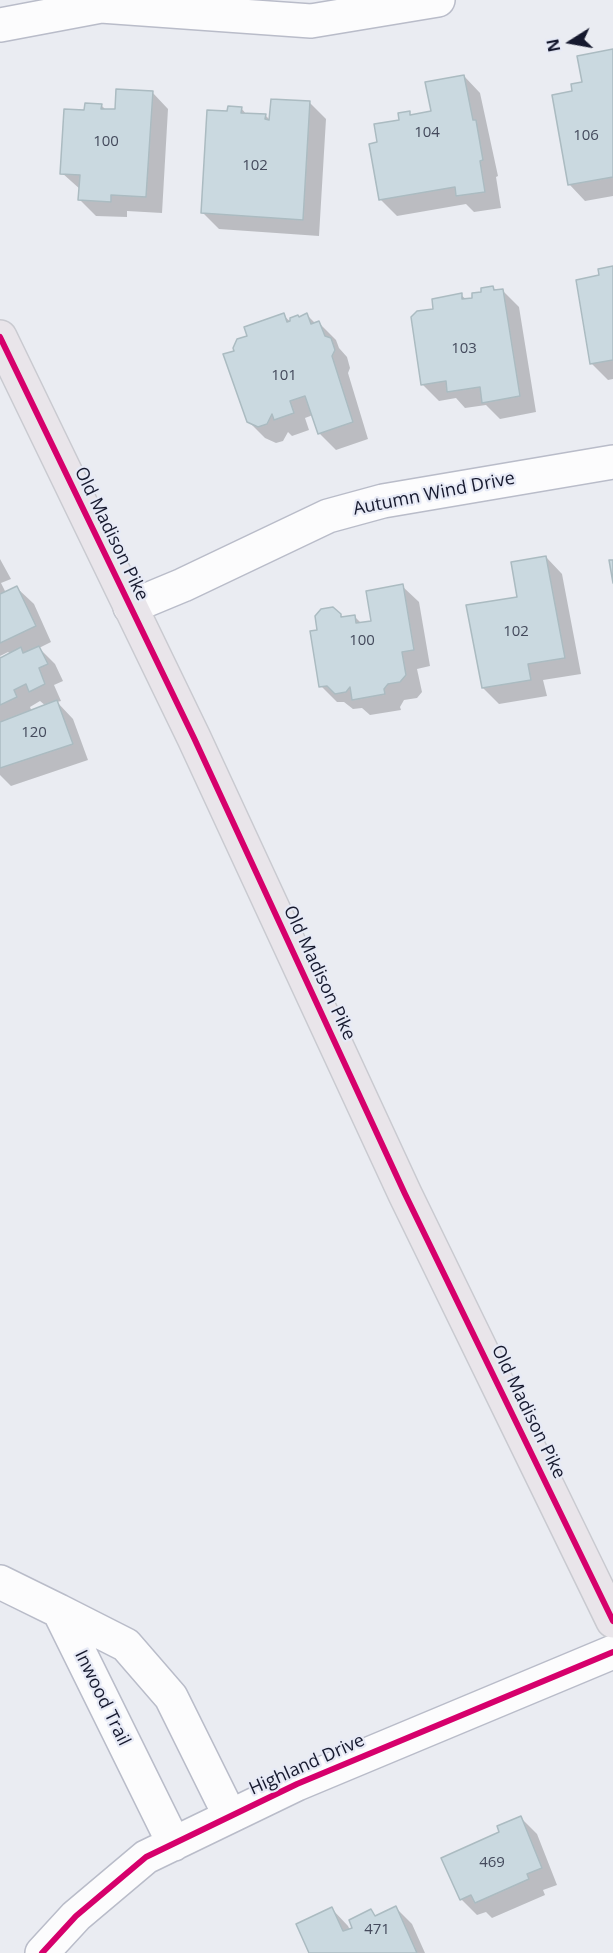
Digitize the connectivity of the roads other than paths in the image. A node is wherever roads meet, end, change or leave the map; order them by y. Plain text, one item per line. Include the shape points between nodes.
1 (438, 0) edge
2 (0, 25) edge
3 (0, 337) edge
4 (613, 462) edge
5 (130, 607) junction
6 (0, 1582) edge
7 (59, 1611) junction
8 (613, 1621) edge
9 (613, 1652) edge
10 (230, 1816) junction
11 (174, 1844) junction
12 (42, 1953) edge

1 - 2 street via 311,21 101,6
3 - 5 main road, Old Madison Pike
4 - 5 street, Autumn Wind Drive via 382,501 328,516
5 - 8 main road, Old Madison Pike via 405,1194
6 - 7 street
7 - 10 street via 126,1646 171,1697
7 - 11 street, Inwood Trail
9 - 10 street, Highland Drive via 297,1784
10 - 11 street, Highland Drive
11 - 12 street, Highland Drive via 146,1857 76,1916

